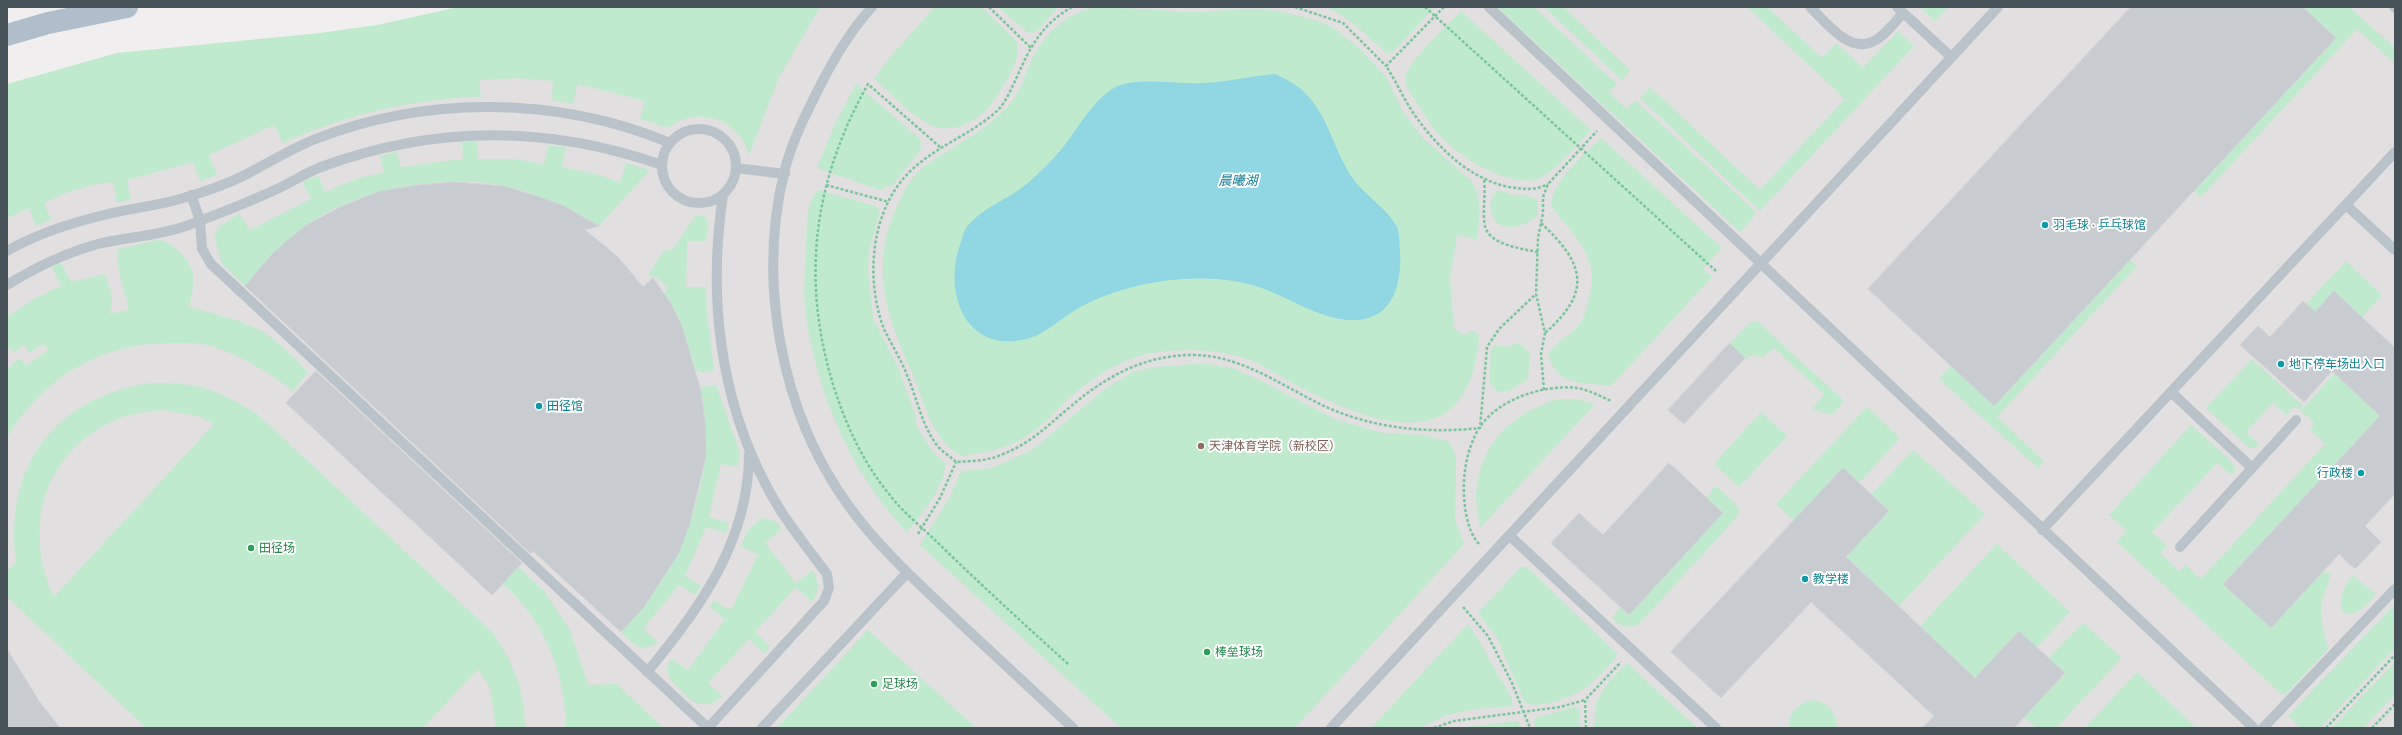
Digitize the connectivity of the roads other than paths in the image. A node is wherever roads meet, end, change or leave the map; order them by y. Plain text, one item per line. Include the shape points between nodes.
1 (127, 7) edge
2 (872, 7) edge
3 (1489, 7) edge
4 (1810, 7) edge
5 (1998, 7) edge
6 (1900, 10) edge
7 (7, 35) edge
8 (1951, 58) junction
9 (670, 143) junction
10 (2395, 152) edge
11 (662, 165) junction
12 (736, 168) junction
13 (785, 174) junction
14 (192, 195) junction
15 (723, 196) junction
16 (2346, 205) junction
17 (200, 220) junction
18 (2395, 250) edge
19 (7, 251) edge
20 (1762, 264) junction
21 (7, 285) edge
22 (2171, 392) junction
23 (2296, 420) dead end
24 (750, 448) junction
25 (2252, 468) junction
26 (2042, 530) junction
27 (1510, 536) junction
28 (2180, 547) dead end
29 (907, 573) junction
30 (2395, 589) edge
31 (647, 672) junction
32 (708, 728) edge
33 (762, 728) edge
34 (1073, 728) edge
35 (1330, 728) edge
36 (1716, 728) edge
37 (2254, 728) edge
38 (2263, 728) edge

1 - 7 main road via 48,23
2 - 13 lane via 848,35 818,90 792,148
3 - 20 lane
4 - 6 lane via 1846,40 1853,44 1867,45 1880,38
5 - 8 lane
6 - 8 lane
8 - 20 lane
9 - 11 lane via 664,153
9 - 12 lane via 680,134 691,130 704,129 716,132 726,139 733,150
9 - 14 lane via 621,124 579,114 503,107 441,109 375,121 339,131 294,148 243,176
10 - 16 lane
11 - 15 lane via 663,178 669,188 677,197 688,203 712,202
11 - 17 lane via 568,140 506,134 446,137 378,149 348,158
12 - 13 lane
12 - 15 lane via 731,186
13 - 29 lane via 779,195 774,277 779,335 793,392 815,448 847,503 884,550
14 - 17 lane
14 - 19 lane via 68,226 27,240
15 - 24 lane via 716,256 723,367
16 - 18 lane
16 - 22 lane
17 - 21 lane via 168,231 77,250 40,266
17 - 31 lane via 202,249 211,264
20 - 26 lane
20 - 27 lane
22 - 25 lane
22 - 26 lane
23 - 25 lane
24 - 31 lane via 749,472 742,510 723,564 696,610
24 - 32 lane via 780,510 827,574 829,588 824,601
25 - 28 lane
26 - 37 lane
27 - 35 lane
27 - 36 lane
29 - 33 lane
29 - 34 lane
30 - 38 lane
31 - 32 lane

